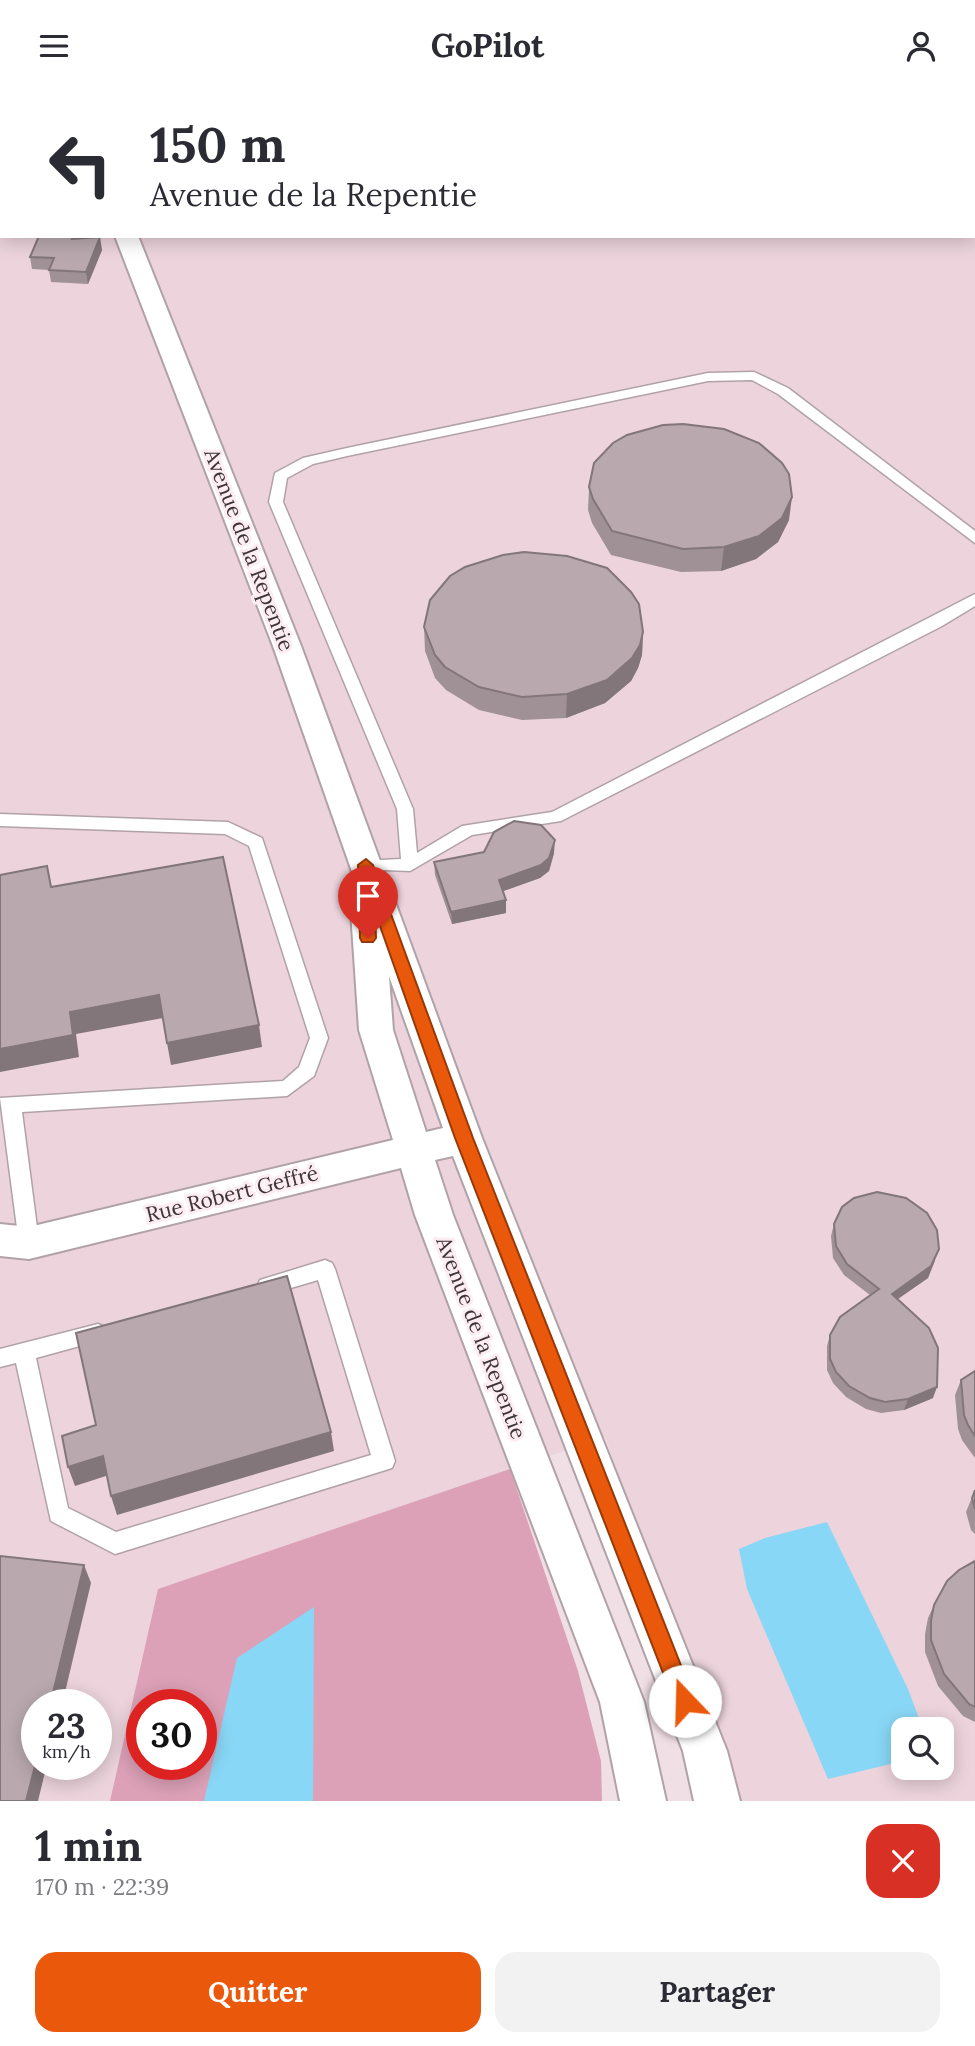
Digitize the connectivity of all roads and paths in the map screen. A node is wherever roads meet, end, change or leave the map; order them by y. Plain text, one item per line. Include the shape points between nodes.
1 (127, 238) edge
2 (975, 538) edge
3 (975, 599) edge
4 (0, 820) edge
5 (366, 865) junction
6 (410, 865) junction
7 (6, 1106) edge
8 (464, 1138) junction
9 (412, 1150) junction
10 (15, 1241) edge
11 (246, 1293) edge
12 (115, 1329) edge
13 (24, 1352) junction
14 (0, 1358) edge
15 (643, 1801) edge
16 (717, 1801) edge

1 - 5 street, Avenue de la Repentie via 287,646
2 - 6 lane via 783,391 754,376 708,377 347,452 308,461 280,476 276,502 405,809
3 - 6 lane via 555,817 468,830
4 - 7 lane via 228,828 256,842 319,1038 307,1071 287,1088
5 - 6 lane
5 - 8 street, Avenue de la Repentie
5 - 9 street, Avenue de la Repentie via 365,915 376,1030
7 - 10 lane
8 - 9 street, Rue Robert Geffré
8 - 16 street, Avenue de la Repentie via 705,1751
9 - 10 street, Rue Robert Geffré
9 - 15 street, Avenue de la Repentie via 622,1702
11 - 13 lane via 325,1269 384,1461 115,1543 60,1514
12 - 13 lane
13 - 14 lane

